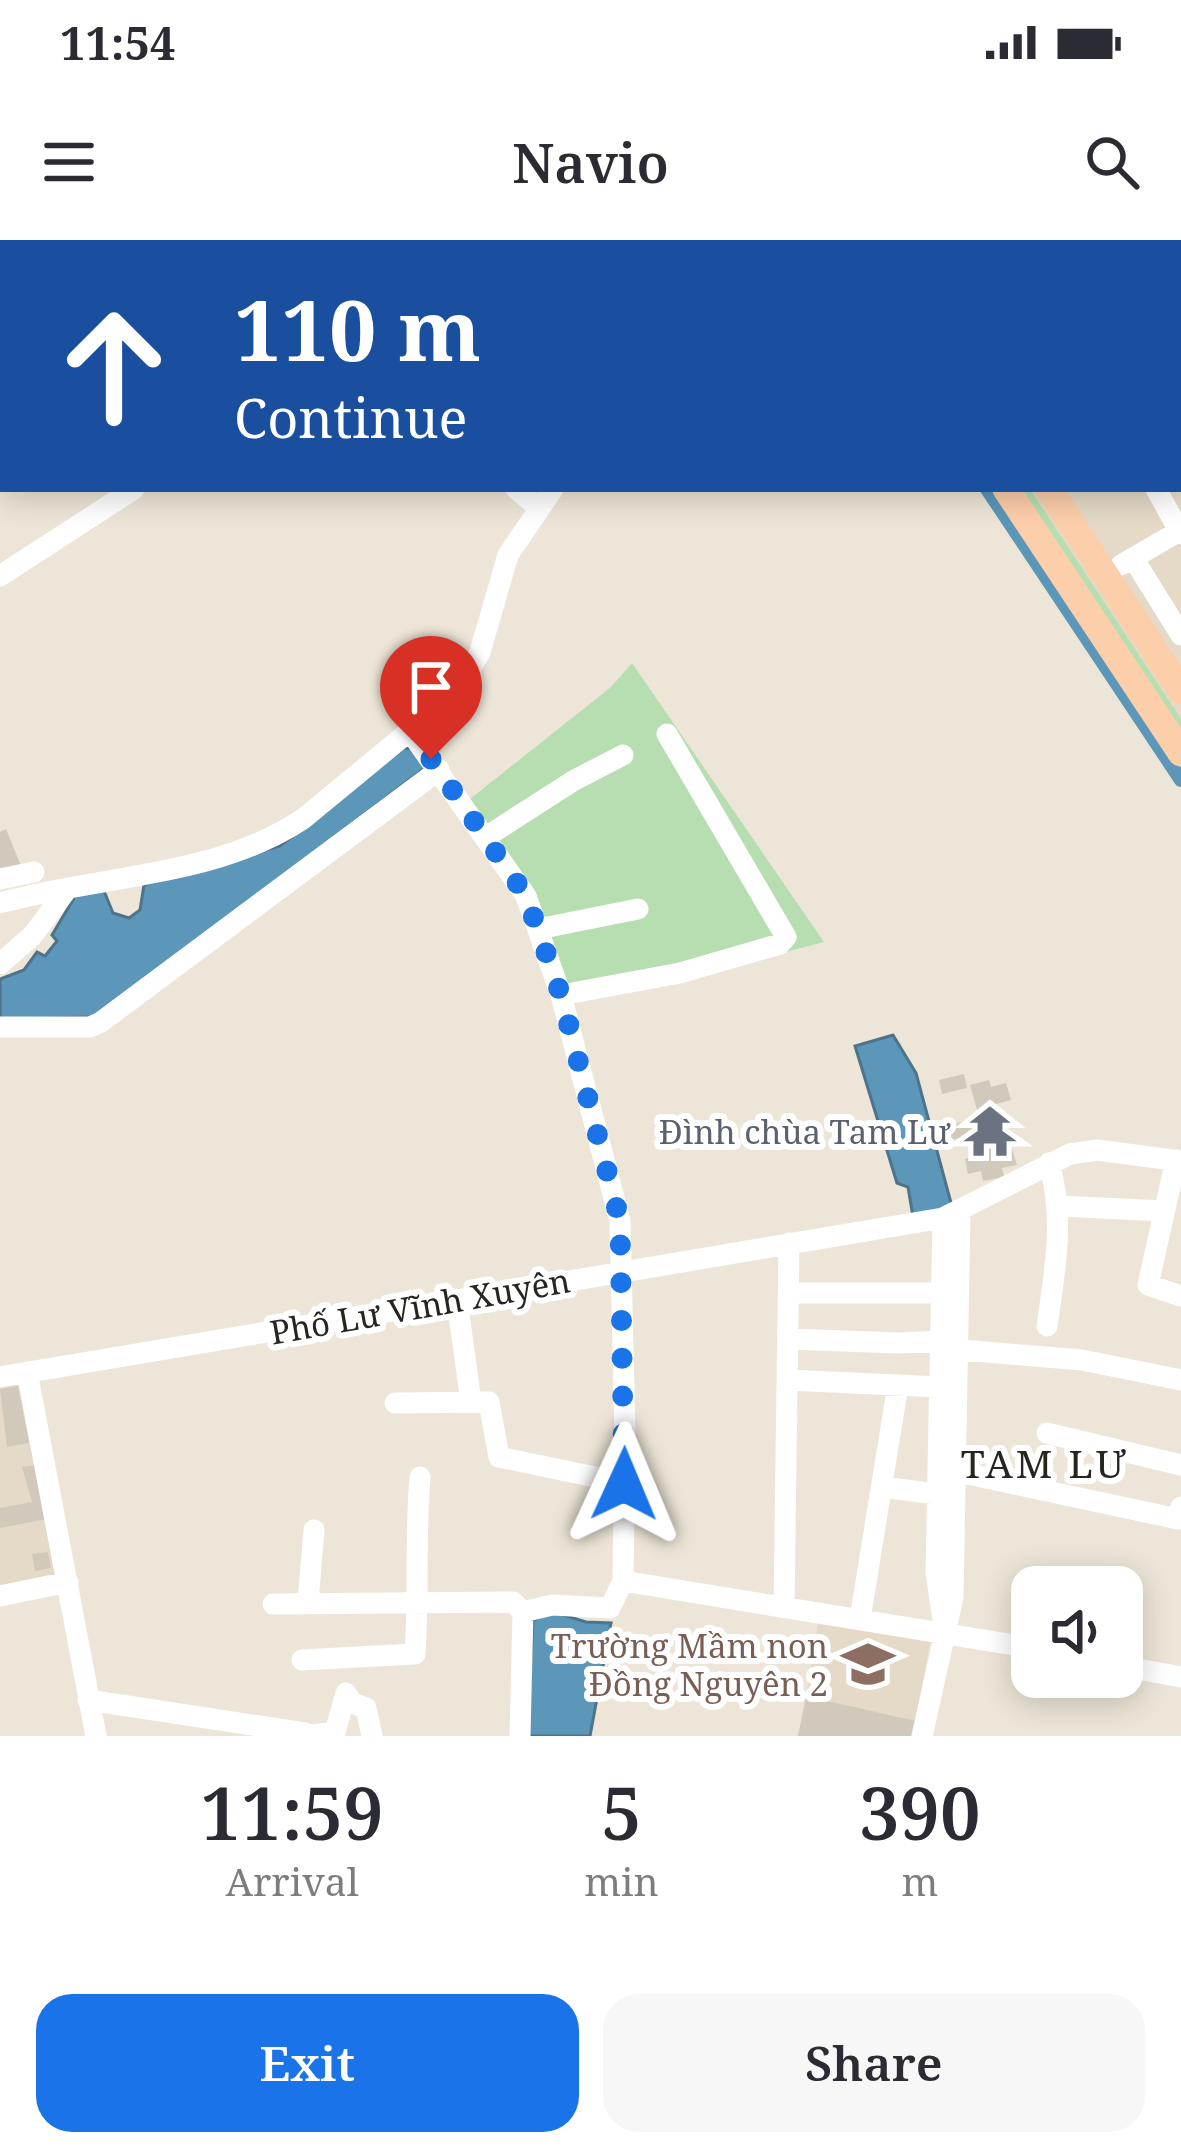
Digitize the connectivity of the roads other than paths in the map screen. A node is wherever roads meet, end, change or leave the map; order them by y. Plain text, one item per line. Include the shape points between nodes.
1 (129, 492) edge
2 (518, 492) edge
3 (551, 492) edge
4 (1008, 492) edge
5 (1051, 492) edge
6 (1158, 492) edge
7 (534, 514) junction
8 (1180, 532) edge
9 (1133, 558) junction
10 (1105, 574) junction
11 (0, 577) edge
12 (1181, 635) edge
13 (1181, 691) edge
14 (411, 733) junction
15 (667, 734) dead end
16 (1181, 753) edge
17 (623, 755) dead end
18 (435, 764) junction
19 (486, 837) junction
20 (34, 872) dead end
21 (0, 879) edge
22 (68, 888) junction
23 (0, 902) edge
24 (638, 909) dead end
25 (538, 929) junction
26 (0, 964) edge
27 (561, 995) junction
28 (0, 1027) edge
29 (1178, 1160) edge
30 (1049, 1163) junction
31 (1059, 1206) junction
32 (1164, 1211) junction
33 (951, 1215) junction
34 (789, 1243) junction
35 (623, 1270) junction
36 (789, 1293) junction
37 (942, 1293) junction
38 (1181, 1296) edge
39 (457, 1300) junction
40 (1047, 1326) dead end
41 (789, 1339) junction
42 (947, 1346) junction
43 (27, 1372) junction
44 (0, 1377) edge
45 (788, 1380) junction
46 (1181, 1380) edge
47 (898, 1385) junction
48 (940, 1387) junction
49 (471, 1402) junction
50 (395, 1403) dead end
51 (1047, 1433) dead end
52 (1181, 1466) edge
53 (948, 1469) junction
54 (420, 1477) dead end
55 (624, 1484) junction
56 (881, 1486) junction
57 (937, 1494) junction
58 (1180, 1513) edge
59 (314, 1529) dead end
60 (622, 1581) junction
61 (68, 1582) junction
62 (0, 1597) edge
63 (308, 1603) junction
64 (273, 1604) dead end
65 (418, 1606) junction
66 (784, 1606) junction
67 (523, 1612) junction
68 (860, 1619) junction
69 (946, 1632) junction
70 (1011, 1644) edge
71 (302, 1660) dead end
72 (1143, 1670) edge
73 (1181, 1677) edge
74 (88, 1700) junction
75 (305, 1735) edge
76 (96, 1736) edge
77 (372, 1736) edge
78 (520, 1736) edge
79 (922, 1736) edge

1 - 11 street
2 - 7 street
3 - 7 street
4 - 16 main road
5 - 10 main road
6 - 8 street
7 - 14 street via 508,555 471,672
8 - 9 street
9 - 10 street
9 - 12 street
10 - 13 main road
14 - 18 street
14 - 22 street via 276,837 177,868
15 - 27 street via 786,937 680,973
17 - 19 street
18 - 19 street
18 - 28 street via 101,1022
19 - 25 street
20 - 21 street
22 - 23 street
22 - 26 street
24 - 25 street
25 - 27 street
27 - 35 street via 620,1221
29 - 30 street, Phố Lư Vĩnh Xuyên via 1097,1150
29 - 32 street
30 - 31 street
30 - 33 street, Phố Lư Vĩnh Xuyên
31 - 32 street
31 - 40 street
32 - 38 street via 1148,1286
33 - 34 street, Phố Lư Vĩnh Xuyên
33 - 37 street
33 - 42 street
34 - 35 street, Phố Lư Vĩnh Xuyên
34 - 36 street
35 - 39 street, Phố Lư Vĩnh Xuyên
35 - 55 street
36 - 37 street
36 - 41 street
37 - 42 street
39 - 43 street, Phố Lư Vĩnh Xuyên
39 - 49 street
41 - 42 street
41 - 45 street
42 - 46 street
42 - 48 street
42 - 53 street
43 - 44 street, Phố Lư Vĩnh Xuyên
43 - 61 street
45 - 47 street
45 - 66 street
47 - 48 street
47 - 56 street
48 - 53 street
49 - 50 street
49 - 55 street via 489,1402 499,1457
51 - 52 street
53 - 57 street
53 - 58 street
53 - 69 street via 953,1597
54 - 65 street
55 - 60 street
56 - 57 street
56 - 68 street
57 - 69 street via 937,1590
59 - 63 street
60 - 66 street
60 - 67 street via 610,1608
61 - 62 street
61 - 74 street
63 - 64 street
63 - 65 street
65 - 67 street via 513,1602
65 - 71 street via 415,1654
66 - 68 street
67 - 78 street
68 - 69 street
69 - 70 street
69 - 79 street
72 - 73 street
74 - 75 street
74 - 76 street
75 - 77 street via 335,1732 346,1693 366,1708

